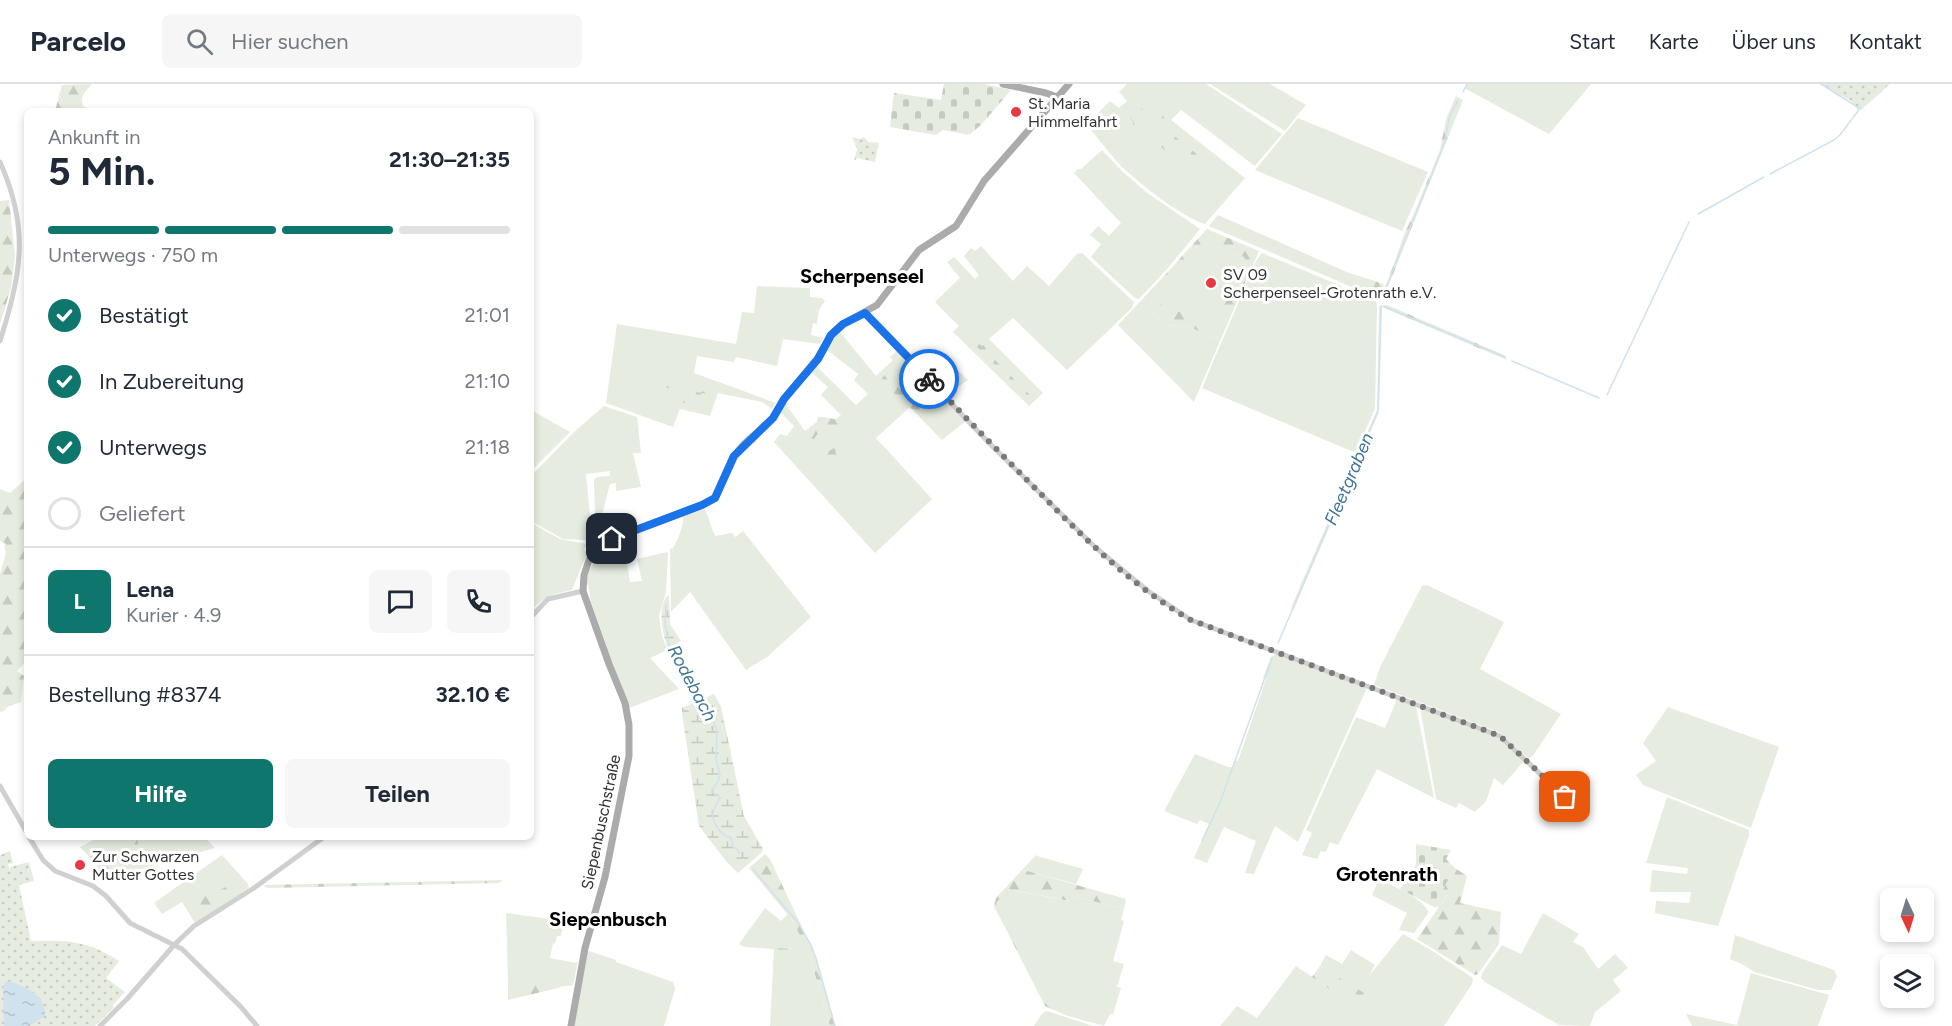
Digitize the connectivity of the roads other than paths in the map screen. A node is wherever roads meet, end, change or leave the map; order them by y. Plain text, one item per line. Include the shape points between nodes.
1 (1003, 84) edge
2 (1069, 84) edge
3 (1057, 98) junction
4 (0, 162) edge
5 (865, 313) junction
6 (0, 341) edge
7 (583, 591) junction
8 (534, 614) edge
9 (0, 786) edge
10 (1574, 806) dead end
11 (24, 828) edge
12 (31, 840) edge
13 (320, 840) edge
14 (175, 944) junction
15 (100, 1026) edge
16 (256, 1026) edge
17 (571, 1026) edge

1 - 3 main road
2 - 3 main road
3 - 5 main road via 984,181 956,226 920,249 877,305
4 - 6 street via 14,202 20,245 16,286
5 - 7 main road via 831,335 818,359 773,418 734,456 715,498 604,544 587,564
5 - 10 street via 990,444 1122,572 1187,617 1500,736
7 - 8 street via 548,599
7 - 17 main road, Siepenbuschstraße via 625,703 630,748 619,815 585,948
9 - 11 street
12 - 14 street via 43,861 55,871 93,886 130,923
13 - 14 street via 194,926
14 - 15 street
14 - 16 street

